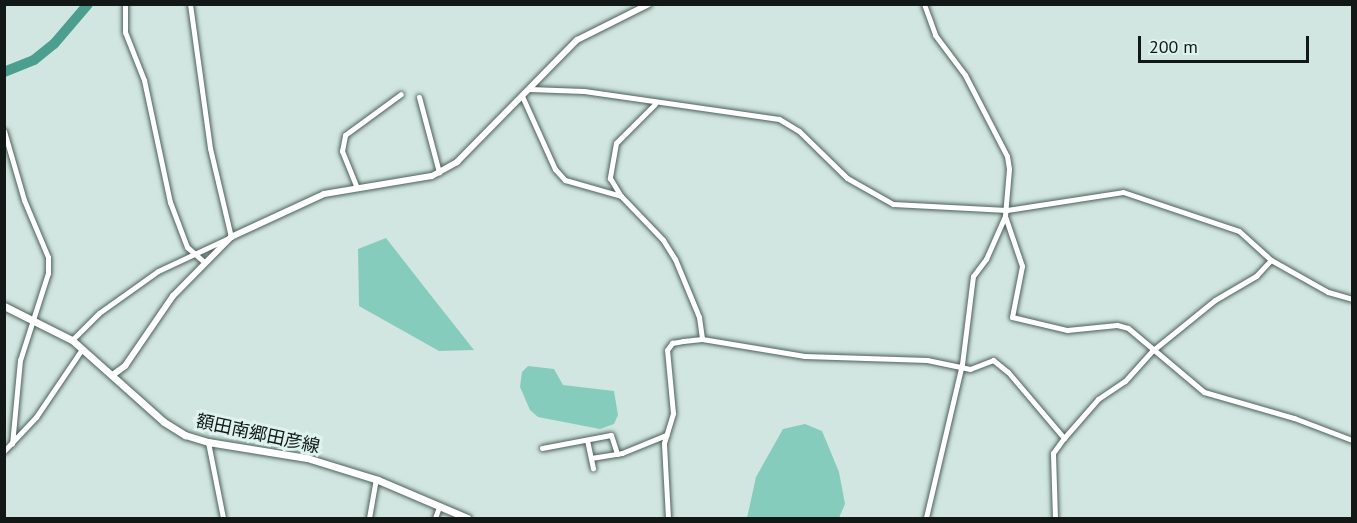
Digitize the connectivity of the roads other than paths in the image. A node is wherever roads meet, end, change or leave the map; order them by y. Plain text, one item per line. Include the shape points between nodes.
1 (125, 4) edge
2 (190, 4) edge
3 (649, 4) edge
4 (924, 4) edge
5 (530, 89) junction
6 (401, 94) dead end
7 (522, 96) junction
8 (419, 98) dead end
9 (655, 104) junction
10 (4, 131) edge
11 (440, 172) junction
12 (357, 188) junction
13 (621, 196) junction
14 (1006, 213) junction
15 (231, 237) junction
16 (194, 252) junction
17 (1271, 260) junction
18 (204, 262) junction
19 (1353, 298) edge
20 (4, 306) edge
21 (31, 318) junction
22 (702, 339) junction
23 (72, 340) junction
24 (82, 349) junction
25 (1152, 351) junction
26 (960, 367) junction
27 (114, 374) junction
28 (666, 435) junction
29 (1064, 438) junction
30 (587, 440) junction
31 (1353, 440) edge
32 (208, 442) junction
33 (12, 444) junction
34 (542, 448) dead end
35 (4, 451) edge
36 (617, 454) junction
37 (591, 458) junction
38 (593, 468) dead end
39 (376, 479) junction
40 (439, 507) junction
41 (223, 519) edge
42 (369, 519) edge
43 (435, 519) edge
44 (467, 519) edge
45 (668, 519) edge
46 (926, 519) edge
47 (1055, 519) edge

1 - 16 street via 125,32 144,80 170,202 187,247
2 - 15 street via 210,148
3 - 5 street via 577,40
4 - 14 street via 935,34 965,75 1007,156
5 - 7 street
5 - 9 street via 584,91
6 - 12 street via 345,135 342,151
7 - 11 street via 478,145
7 - 13 street via 565,180
8 - 11 street
9 - 13 street via 612,150 610,178
9 - 14 street via 779,119 799,131 847,178 893,204
10 - 21 street via 24,200 48,257 48,273
11 - 12 street via 400,184
12 - 15 street via 297,204
13 - 22 street via 663,240 675,259 699,317
14 - 17 street via 1123,192 1239,231
14 - 25 street via 1023,266 1012,317 1067,330 1117,325 1128,328
14 - 26 street via 986,259 972,276
15 - 16 street
15 - 18 street
16 - 18 street
16 - 23 street via 117,299
17 - 19 street via 1328,292
17 - 25 street via 1256,276 1215,300
18 - 27 street via 138,341 125,366
20 - 21 main road, 額田南郷田彦線
21 - 23 main road, 額田南郷田彦線
21 - 33 street via 20,360
22 - 26 street via 805,356 927,360
22 - 28 street via 668,346 673,413
23 - 24 main road, 額田南郷田彦線
24 - 27 main road, 額田南郷田彦線
24 - 33 street
25 - 29 street via 1125,381 1098,399
25 - 31 street via 1204,392
26 - 29 street via 970,369 993,360 999,363
26 - 46 street
27 - 32 main road, 額田南郷田彦線 via 164,422
28 - 36 street
28 - 45 street
29 - 47 street via 1053,453
30 - 34 street
30 - 36 street via 611,435
30 - 37 street
32 - 39 main road, 額田南郷田彦線 via 307,458
32 - 41 street
33 - 35 street
36 - 37 street
37 - 38 street
39 - 40 main road, 額田南郷田彦線
39 - 42 street
40 - 43 street
40 - 44 main road, 額田南郷田彦線

